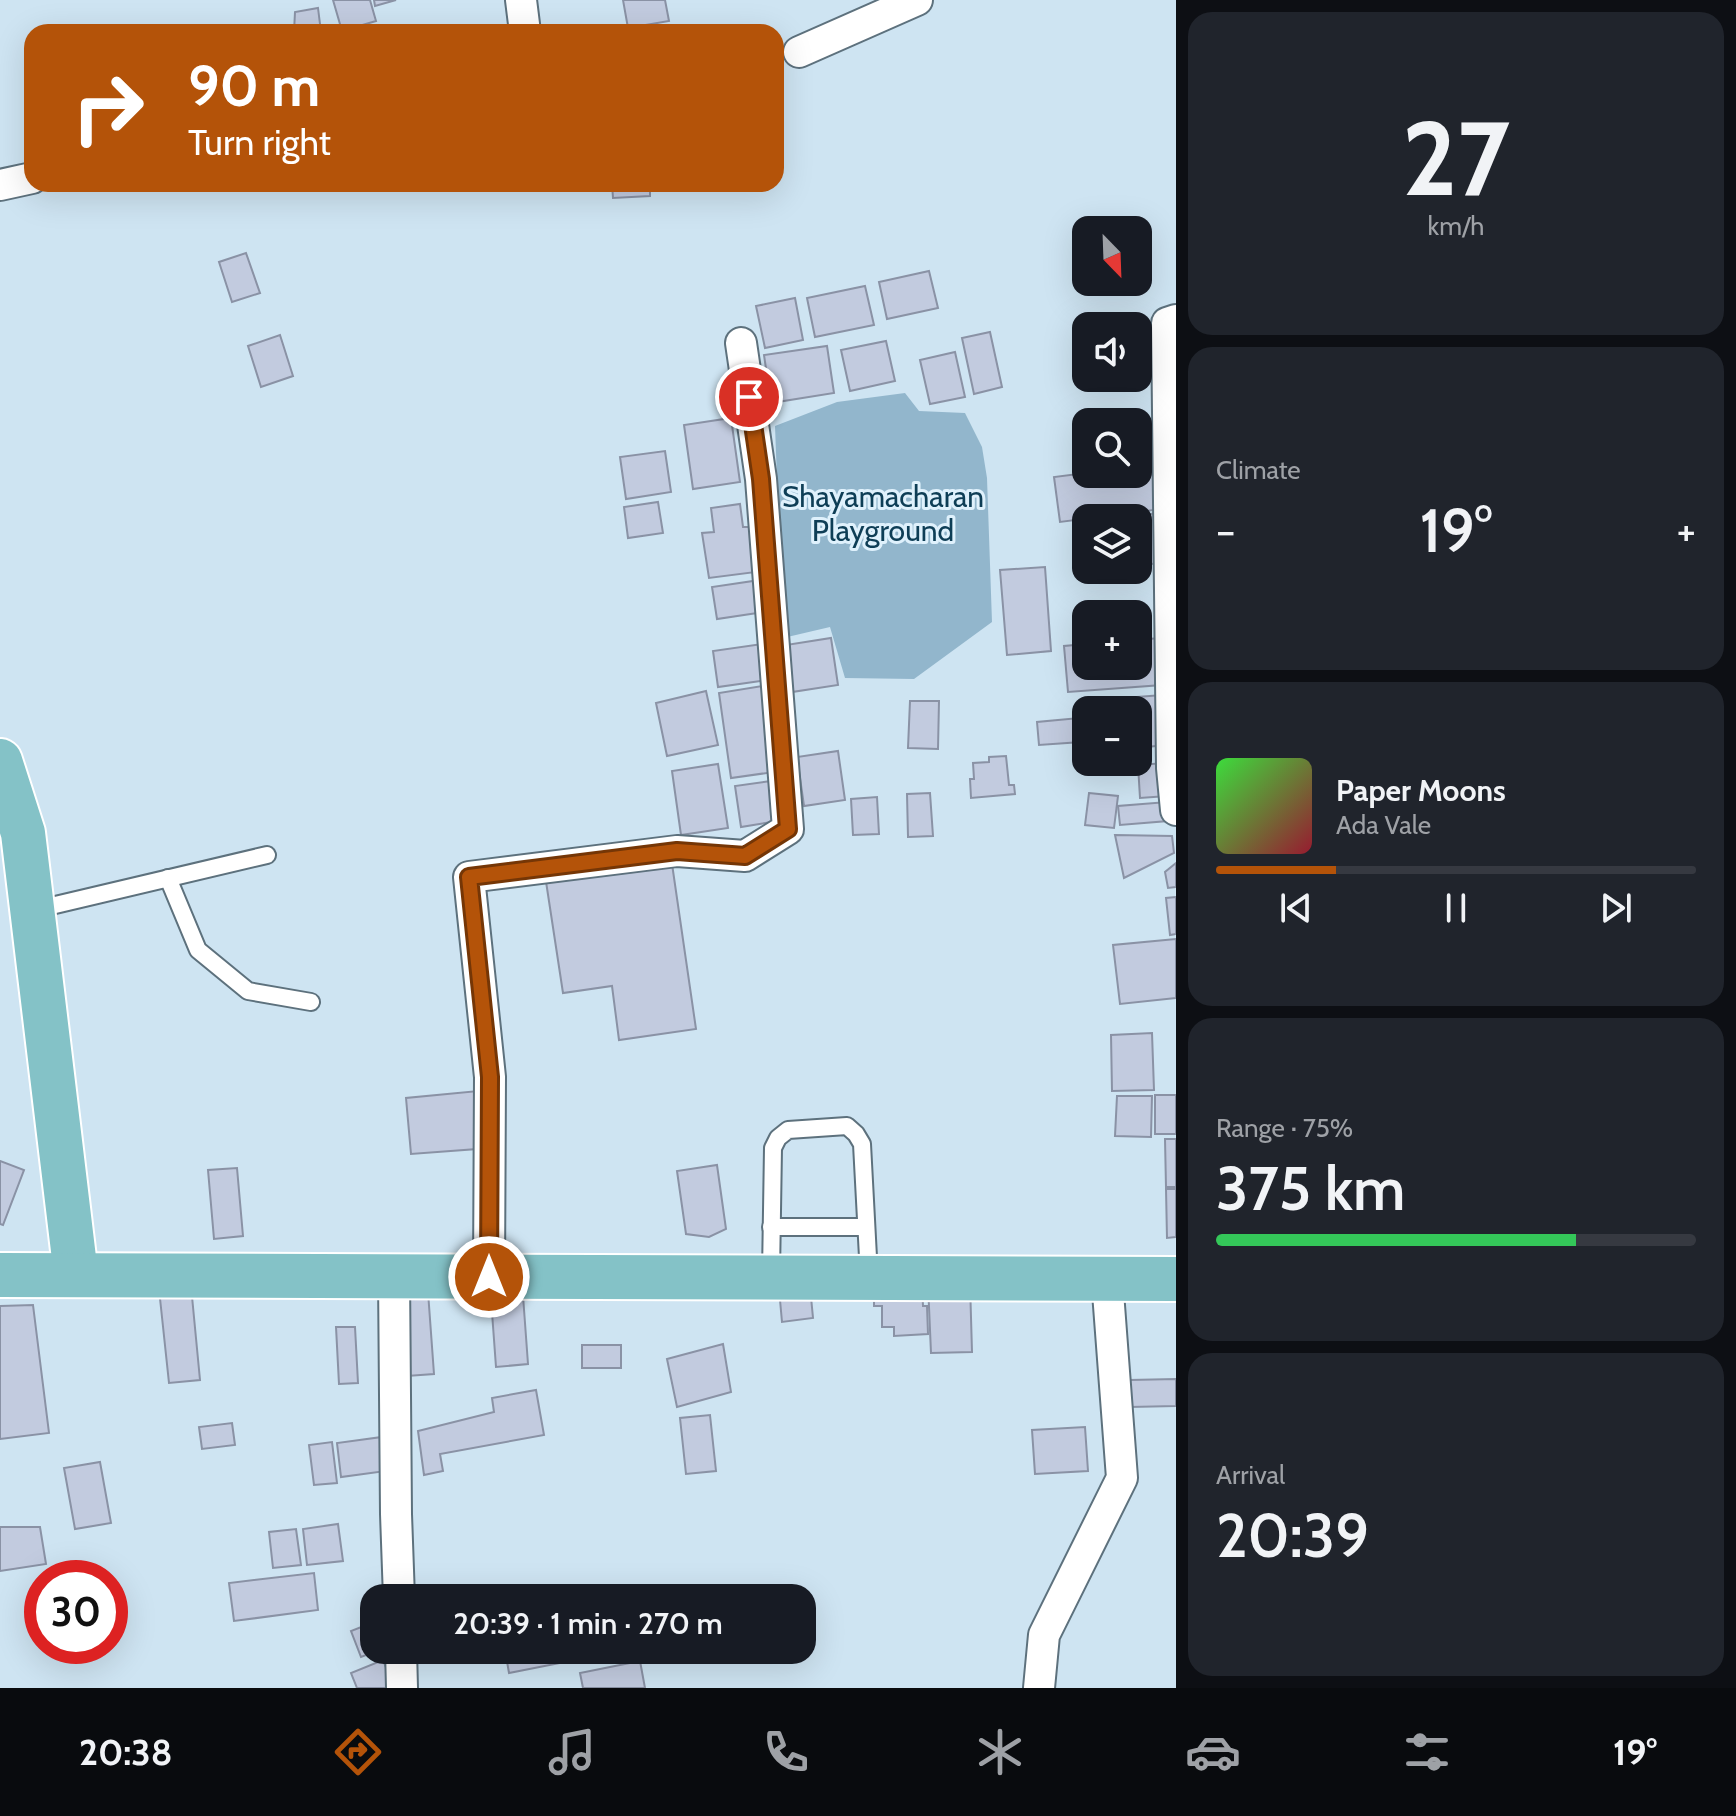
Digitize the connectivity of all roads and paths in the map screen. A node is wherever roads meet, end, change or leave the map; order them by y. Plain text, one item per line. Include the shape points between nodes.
1 (521, 0) edge
2 (917, 0) edge
3 (524, 24) edge
4 (799, 52) dead end
5 (24, 180) edge
6 (0, 185) edge
7 (1176, 320) edge
8 (741, 343) dead end
9 (0, 761) edge
10 (1176, 810) edge
11 (267, 855) dead end
12 (168, 878) junction
13 (32, 910) junction
14 (311, 1002) dead end
15 (771, 1227) junction
16 (866, 1227) junction
17 (0, 1275) edge
18 (76, 1275) junction
19 (394, 1276) junction
20 (489, 1277) junction
21 (771, 1277) junction
22 (869, 1278) junction
23 (1107, 1279) junction
24 (1176, 1279) edge
25 (398, 1584) edge
26 (401, 1664) edge
27 (402, 1688) edge
28 (1039, 1688) edge

1 - 3 street
2 - 4 street
5 - 6 street
7 - 10 street via 1167,323
8 - 20 street via 761,479 788,829 745,856 677,851 469,877 490,1077
9 - 13 main road via 23,833
11 - 12 lane
12 - 13 lane
12 - 14 lane via 198,950 248,991
13 - 18 main road
15 - 16 lane
15 - 16 lane via 773,1148 778,1138 788,1130 847,1126 862,1144
15 - 21 lane
16 - 22 lane
17 - 18 main road
18 - 19 main road
19 - 20 main road
19 - 25 street
20 - 21 main road
21 - 22 main road
22 - 23 main road
23 - 24 main road
23 - 28 street via 1122,1478 1044,1635
26 - 27 street

